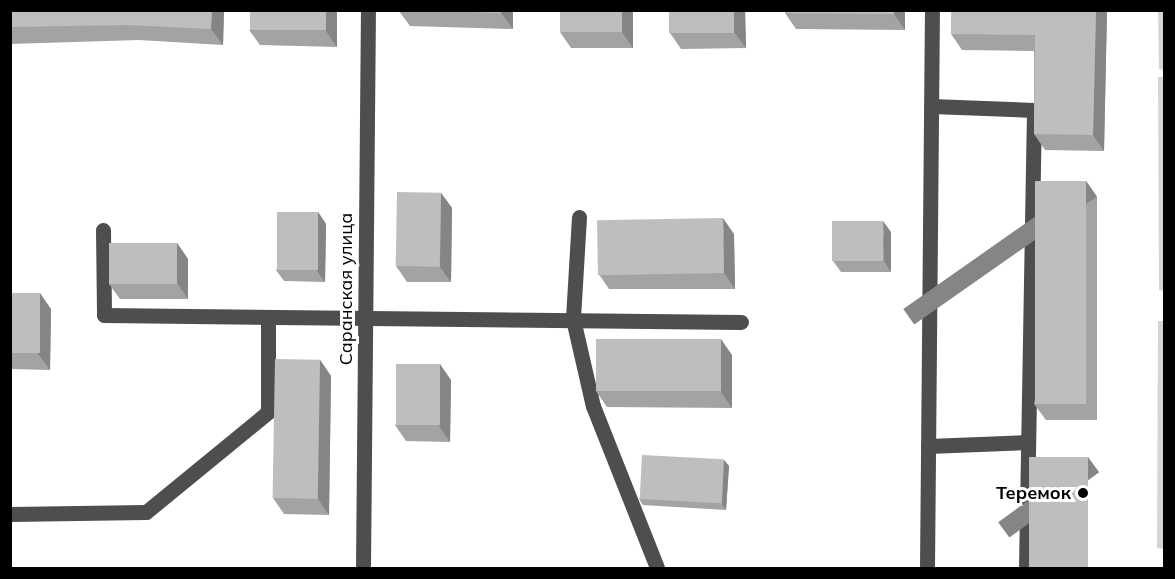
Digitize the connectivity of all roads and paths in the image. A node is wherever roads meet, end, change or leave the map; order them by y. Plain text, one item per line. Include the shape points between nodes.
1 (368, 10) edge
2 (932, 10) edge
3 (931, 106) junction
4 (579, 217) dead end
5 (103, 230) dead end
6 (268, 317) junction
7 (365, 317) junction
8 (573, 319) junction
9 (741, 322) dead end
10 (1028, 442) junction
11 (928, 446) junction
12 (10, 514) edge
13 (363, 568) edge
14 (657, 568) edge
15 (927, 568) edge
16 (1026, 568) edge

1 - 7 street, Саранская улица
2 - 3 street
3 - 10 street via 1034,110
3 - 11 street
4 - 8 street
5 - 6 street via 104,315
6 - 7 street
6 - 12 street via 268,412 146,512
7 - 8 street
7 - 13 street, Саранская улица
8 - 9 street
8 - 14 street via 593,406
10 - 11 street
10 - 16 street
11 - 15 street

